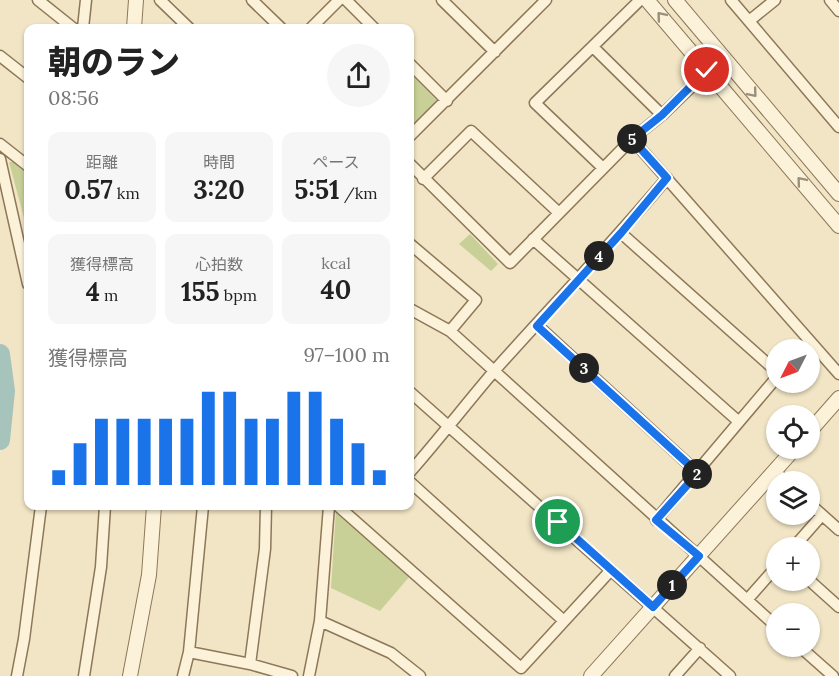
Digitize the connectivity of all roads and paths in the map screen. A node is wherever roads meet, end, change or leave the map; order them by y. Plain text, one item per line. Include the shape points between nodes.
1 (38, 0) edge
2 (86, 0) edge
3 (136, 0) edge
4 (160, 0) edge
5 (252, 0) edge
6 (339, 0) edge
7 (345, 0) edge
8 (442, 0) edge
9 (640, 0) edge
10 (647, 0) edge
11 (675, 0) edge
12 (731, 0) edge
13 (775, 0) edge
14 (830, 0) edge
15 (543, 1) edge
16 (839, 11) edge
17 (748, 21) junction
18 (68, 24) edge
19 (83, 24) edge
20 (134, 24) edge
21 (185, 24) edge
22 (276, 24) edge
23 (315, 24) edge
24 (370, 24) edge
25 (592, 47) junction
26 (495, 52) junction
27 (0, 56) edge
28 (723, 56) junction
29 (414, 68) edge
30 (707, 70) junction
31 (24, 75) edge
32 (447, 101) junction
33 (662, 115) junction
34 (839, 127) edge
35 (414, 132) edge
36 (632, 139) junction
37 (0, 144) edge
38 (0, 159) edge
39 (24, 163) edge
40 (603, 168) junction
41 (414, 169) edge
42 (667, 178) junction
43 (423, 179) junction
44 (839, 194) edge
45 (558, 212) junction
46 (839, 226) edge
47 (621, 233) junction
48 (533, 239) junction
49 (414, 247) edge
50 (24, 266) edge
51 (578, 278) junction
52 (414, 311) edge
53 (537, 326) junction
54 (450, 331) junction
55 (801, 339) edge
56 (820, 357) edge
57 (766, 362) edge
58 (494, 372) junction
59 (839, 374) edge
60 (766, 389) edge
61 (414, 396) edge
62 (839, 398) edge
63 (820, 420) edge
64 (738, 421) junction
65 (450, 427) junction
66 (785, 459) edge
67 (414, 468) edge
68 (775, 471) edge
69 (698, 473) junction
70 (766, 481) edge
71 (414, 486) edge
72 (40, 510) edge
73 (105, 510) edge
74 (154, 510) edge
75 (203, 510) edge
76 (266, 510) edge
77 (328, 510) edge
78 (343, 510) edge
79 (822, 515) joint
80 (656, 520) junction
81 (839, 530) edge
82 (803, 537) edge
83 (699, 556) junction
84 (611, 570) junction
85 (766, 578) edge
86 (820, 590) edge
87 (747, 600) junction
88 (653, 607) junction
89 (839, 607) edge
90 (766, 617) edge
91 (320, 621) junction
92 (564, 621) junction
93 (700, 648) junction
94 (189, 652) junction
95 (811, 657) edge
96 (250, 664) junction
97 (17, 676) edge
98 (84, 676) edge
99 (130, 676) edge
100 (183, 676) edge
101 (292, 676) edge
102 (309, 676) edge
103 (420, 676) edge
104 (591, 676) edge
105 (675, 676) edge
106 (730, 676) edge
107 (833, 676) edge

1 - 18 street
2 - 19 street
3 - 20 street
4 - 21 street
5 - 22 street
6 - 23 street
7 - 24 street
8 - 26 street
9 - 25 street
30 -> 10 street
11 - 28 street
12 - 17 street
13 - 17 street
14 - 16 street
15 - 26 street
17 - 34 street
25 - 33 street
25 - 40 street via 535,103
26 - 32 street
27 - 31 street
28 - 30 street
28 -> 44 street
29 - 32 street
30 - 33 street
46 -> 30 street
32 - 35 street
33 - 36 street
36 - 40 street
36 - 42 street
37 - 39 street
38 - 50 street
40 - 45 street
41 - 43 street
42 - 47 street
42 - 55 street
43 - 45 street via 471,131
43 - 48 street via 510,263
45 - 48 street
47 - 51 street
47 - 57 street
48 - 51 street
49 - 54 street via 480,296
51 - 53 street
51 - 64 street
52 - 54 street
53 - 58 street
53 - 69 street
54 - 58 street
56 - 59 street
58 - 65 street
58 - 80 street
60 - 64 street
61 - 65 street
62 - 63 street
64 - 69 street
65 - 67 street
65 - 84 street
66 - 68 street
69 - 80 street
70 - 83 street
71 - 92 street
72 - 97 street
73 - 98 street via 101,567
74 - 99 street via 149,575
75 - 94 street
76 - 96 street via 265,549
77 - 91 street
78 - 92 street via 521,668
79 - 81 street
79 - 82 street
80 - 83 street
83 - 87 street
83 - 88 street
84 - 88 street
84 - 92 street
85 - 87 street
86 - 89 street
87 - 90 street
88 - 93 street
88 - 104 street
91 - 102 street
91 - 103 street via 391,653
93 - 105 street
93 - 106 street
94 - 96 street
94 - 100 street
95 - 107 street
96 - 101 street

